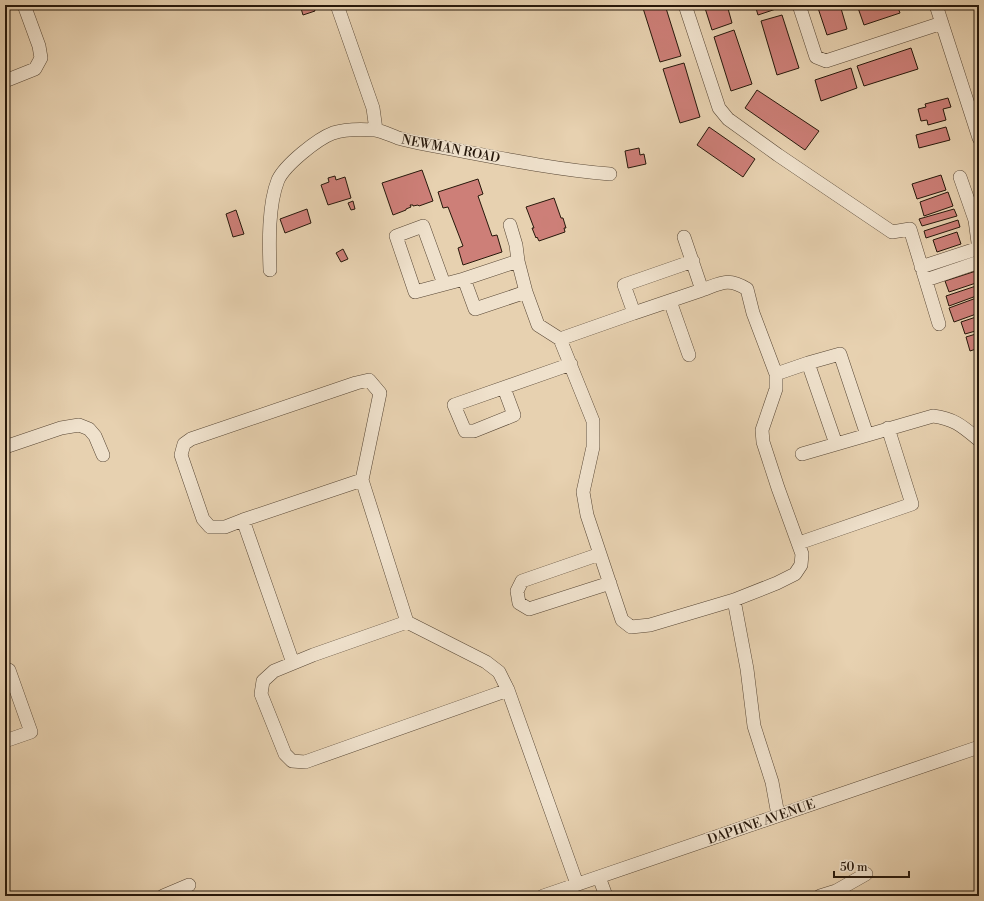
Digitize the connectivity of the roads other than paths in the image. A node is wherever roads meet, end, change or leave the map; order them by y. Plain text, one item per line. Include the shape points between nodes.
1 (24, 5) edge
2 (337, 5) edge
3 (685, 5) edge
4 (799, 5) edge
5 (936, 5) edge
6 (942, 23) junction
7 (5, 81) edge
8 (376, 130) junction
9 (979, 138) edge
10 (610, 174) dead end
11 (960, 177) dead end
12 (510, 225) dead end
13 (684, 237) dead end
14 (979, 249) edge
15 (518, 261) junction
16 (693, 261) junction
17 (979, 262) edge
18 (921, 267) junction
19 (270, 270) dead end
20 (464, 279) junction
21 (926, 280) junction
22 (444, 284) junction
23 (702, 290) junction
24 (526, 292) junction
25 (670, 301) junction
26 (634, 313) junction
27 (939, 324) dead end
28 (560, 338) junction
29 (689, 356) dead end
30 (808, 363) junction
31 (571, 364) junction
32 (776, 374) junction
33 (504, 388) dead end
34 (888, 428) junction
35 (867, 435) junction
36 (979, 440) edge
37 (836, 444) junction
38 (5, 447) edge
39 (802, 454) dead end
40 (103, 455) dead end
41 (362, 480) junction
42 (243, 520) junction
43 (799, 543) junction
44 (600, 554) junction
45 (610, 583) junction
46 (734, 600) junction
47 (407, 622) junction
48 (293, 663) junction
49 (9, 670) dead end
50 (508, 690) junction
51 (5, 741) edge
52 (979, 747) edge
53 (778, 815) junction
54 (866, 874) dead end
55 (599, 876) junction
56 (576, 884) junction
57 (189, 886) dead end
58 (163, 896) edge
59 (543, 896) edge
60 (606, 896) edge
61 (820, 896) edge

1 - 7 street via 41,58 35,70
2 - 8 street via 373,108
3 - 18 street via 719,108 728,119 892,232 910,229
4 - 6 street via 816,57 826,60
5 - 6 street
6 - 9 street
8 - 10 street, NEWMAN ROAD via 418,143 578,171
8 - 19 street, NEWMAN ROAD via 344,131 325,136 292,162 279,179 272,201
11 - 14 street via 975,220
12 - 15 street
13 - 16 street
14 - 18 street
15 - 20 street
15 - 24 street
16 - 23 street
16 - 26 street via 624,285
17 - 21 street
18 - 21 street
20 - 22 street
20 - 24 street via 475,310
21 - 27 street
22 - 22 street via 415,292 396,236 423,226
23 - 25 street
23 - 32 street via 726,282 737,283 747,289 753,313
24 - 28 street via 538,326
25 - 26 street
25 - 29 street
26 - 28 street
28 - 31 street
30 - 32 street
30 - 35 street via 840,354
30 - 37 street
31 - 33 street
31 - 44 street via 593,422 592,447 583,492 587,515
32 - 43 street via 776,388 762,430 763,442
34 - 35 street
34 - 36 street via 933,416 946,417 959,423
34 - 43 street via 912,504
35 - 37 street
37 - 39 street
38 - 40 street via 79,424 95,436
41 - 42 street
41 - 42 street via 380,392 369,380 356,382 191,439 184,444 181,455 203,518 210,527 225,527
41 - 47 street
42 - 48 street
43 - 46 street via 801,565 795,574
44 - 45 street
44 - 45 street via 522,581 516,591 519,603 528,609
45 - 46 street via 622,620 631,627 650,625
46 - 53 street via 747,669 754,726 772,782
47 - 48 street
47 - 50 street via 486,662 499,672
48 - 50 street via 274,671 263,681 261,694 285,754 292,761 305,762
49 - 51 street via 31,732
50 - 56 street
52 - 53 street, DAPHNE AVENUE
53 - 55 street, DAPHNE AVENUE
54 - 61 street via 836,891
55 - 56 street, DAPHNE AVENUE
55 - 60 street
56 - 59 street, DAPHNE AVENUE
57 - 58 street

